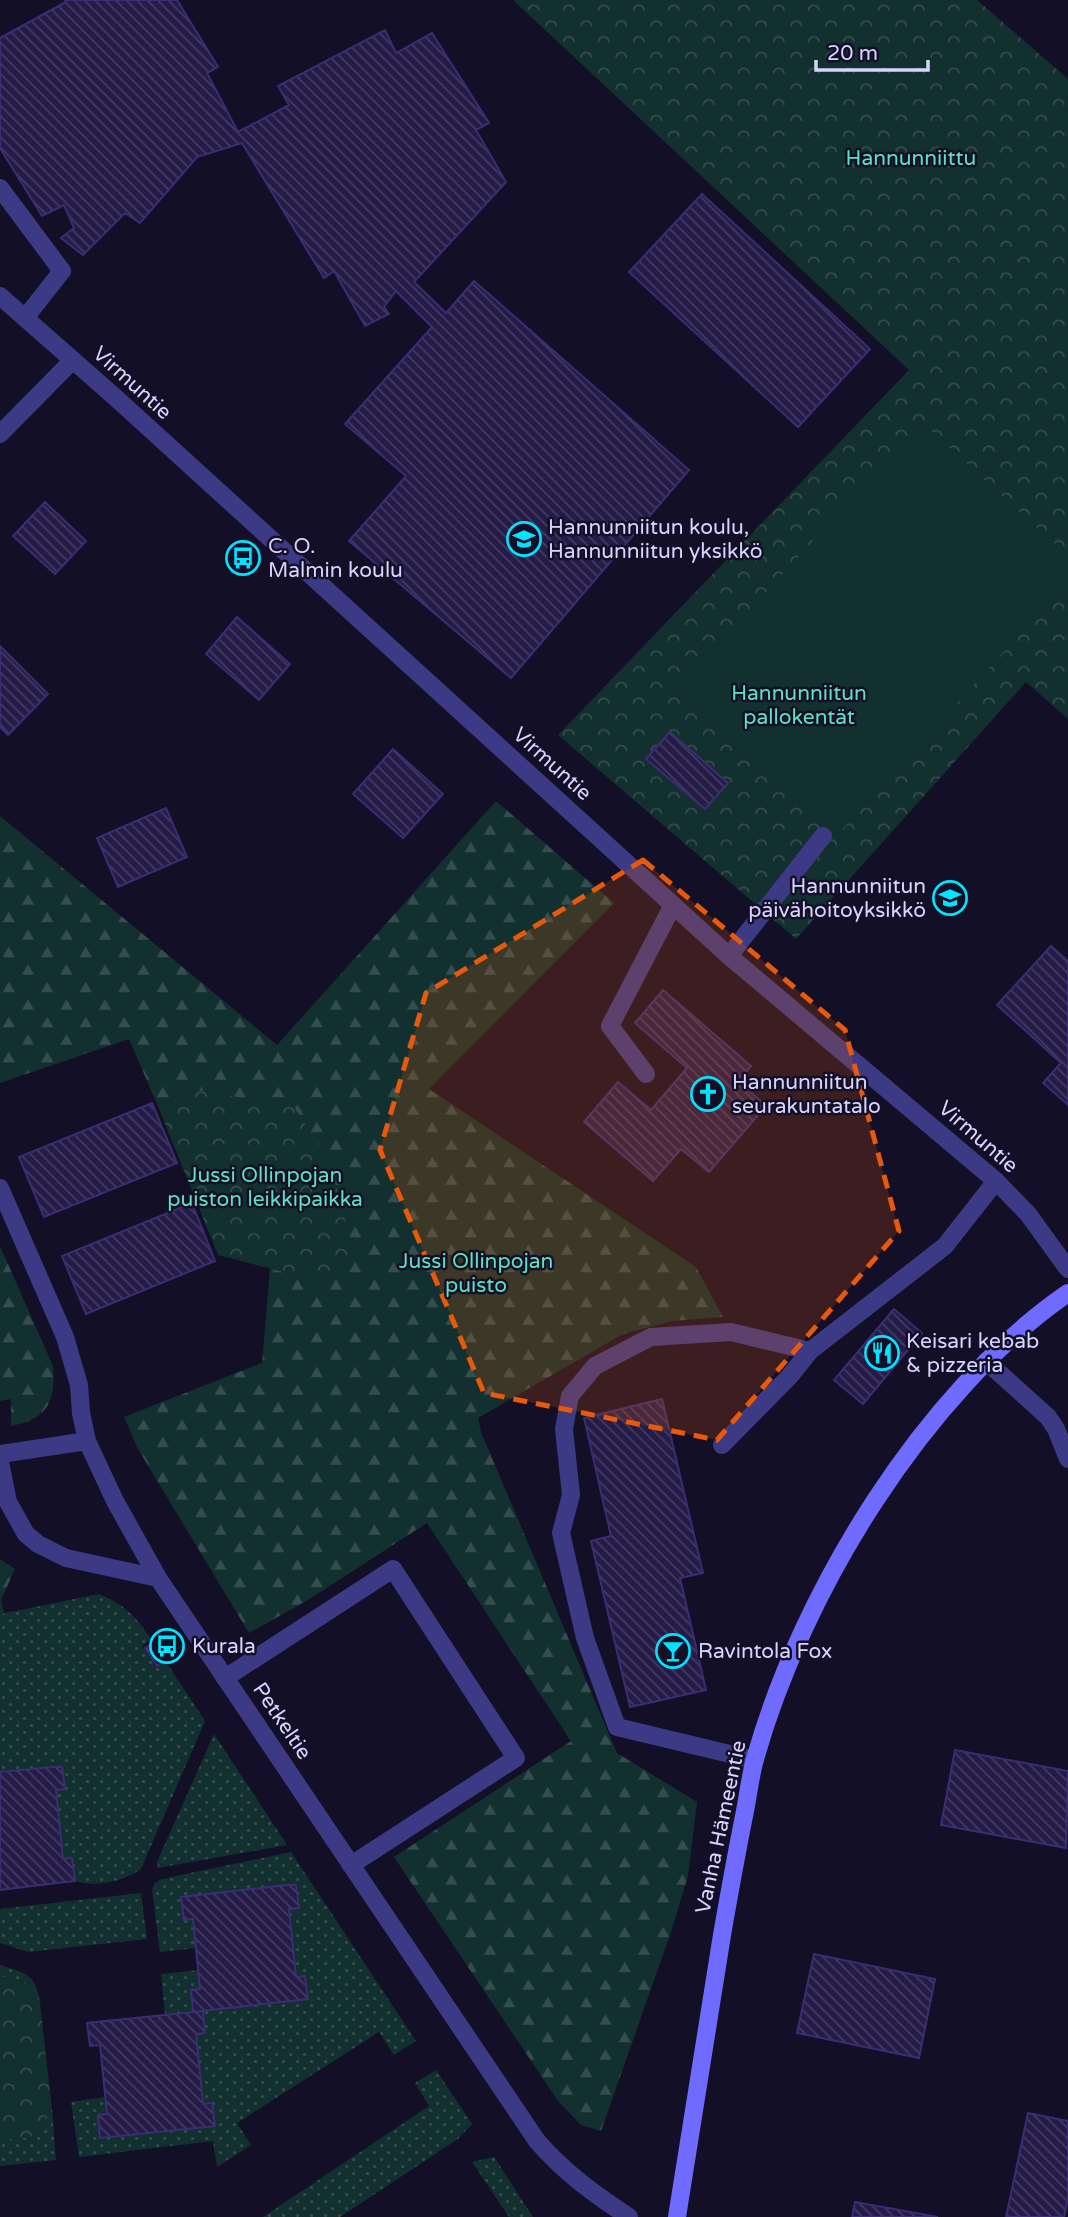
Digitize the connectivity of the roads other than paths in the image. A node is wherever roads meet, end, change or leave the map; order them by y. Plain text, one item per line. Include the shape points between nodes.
1 (0, 188) edge
2 (0, 296) edge
3 (25, 318) junction
4 (73, 360) junction
5 (0, 434) edge
6 (823, 836) dead end
7 (673, 905) junction
8 (729, 956) junction
9 (646, 1074) dead end
10 (996, 1181) junction
11 (0, 1188) edge
12 (1068, 1269) edge
13 (1068, 1293) edge
14 (810, 1352) junction
15 (986, 1361) junction
16 (1062, 1427) edge
17 (87, 1441) junction
18 (722, 1445) dead end
19 (0, 1454) edge
20 (1068, 1459) edge
21 (0, 1462) edge
22 (158, 1578) junction
23 (225, 1678) junction
24 (755, 1760) junction
25 (351, 1865) junction
26 (629, 2217) edge
27 (677, 2217) edge

1 - 3 street via 62,271
2 - 3 street, Virmuntie
3 - 4 street, Virmuntie
4 - 5 street
4 - 7 street, Virmuntie
6 - 8 street
7 - 8 street, Virmuntie
7 - 9 street via 610,1026
8 - 10 street, Virmuntie
10 - 12 street, Virmuntie via 1028,1214
10 - 14 street via 945,1246
11 - 17 street, Petkeltie via 65,1337 79,1385
13 - 15 street, Vanha Hämeentie via 1020,1328
14 - 18 street
14 - 24 street via 731,1332 651,1337 595,1366 570,1396 564,1429 571,1495 561,1533 585,1638 617,1727
15 - 16 street
15 - 24 street, Vanha Hämeentie via 918,1442 842,1555 805,1626
16 - 20 street
17 - 19 street
17 - 22 street, Petkeltie
21 - 22 street via 8,1502 26,1534 38,1544 66,1558
22 - 23 street, Petkeltie
23 - 25 street, Petkeltie
23 - 25 street via 393,1569 516,1758
24 - 27 street, Vanha Hämeentie
25 - 26 street, Petkeltie via 537,2141 561,2168

